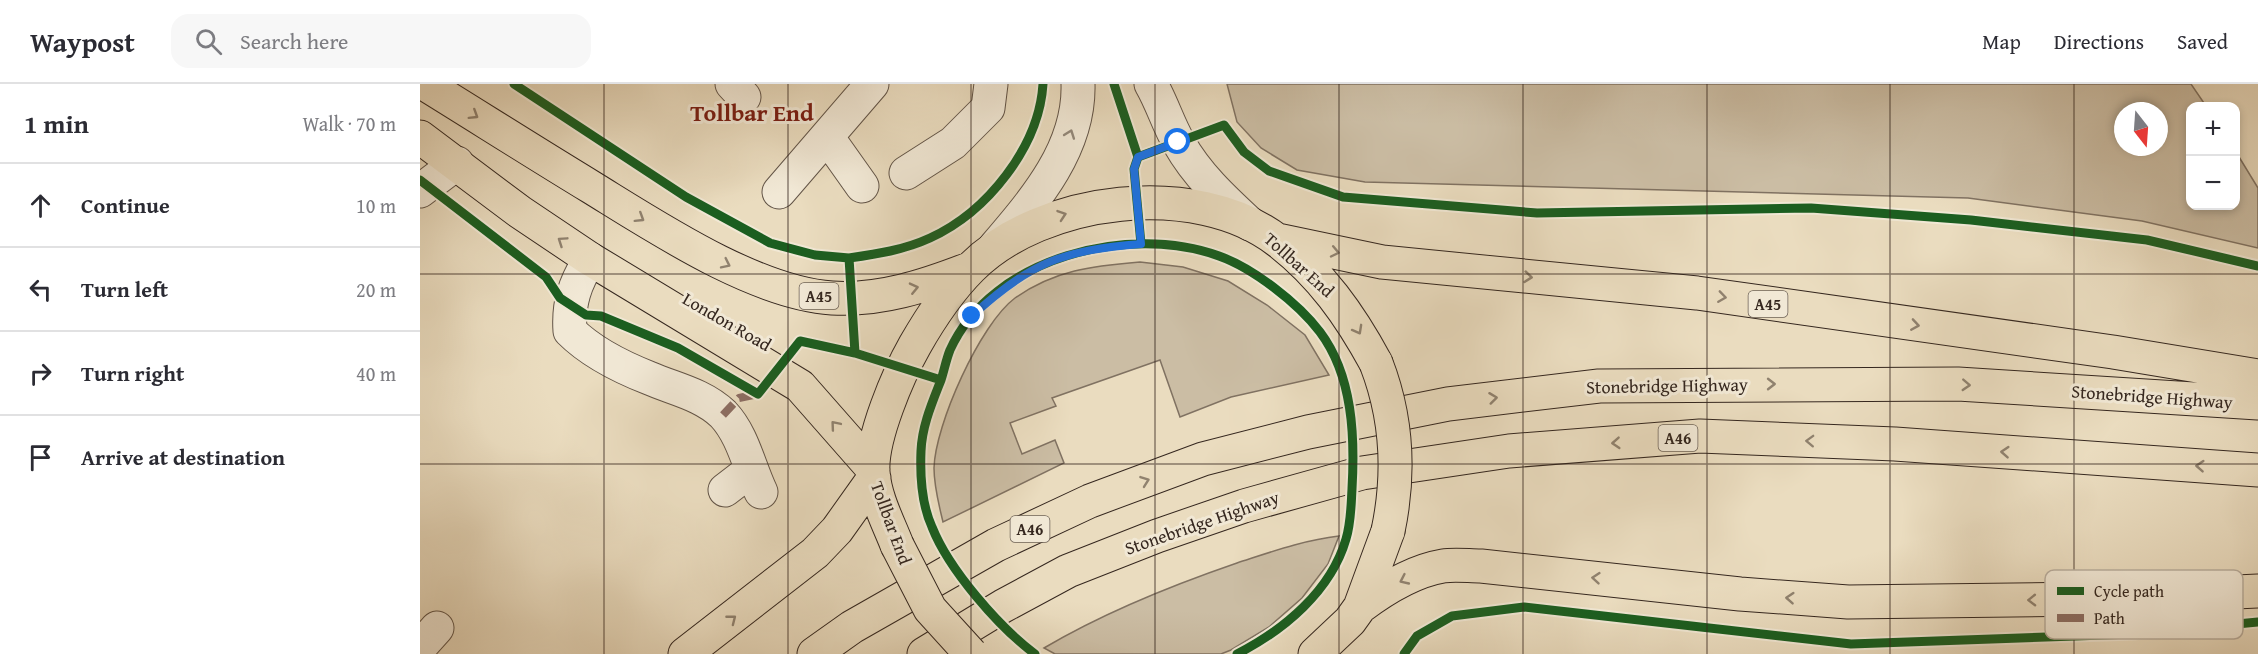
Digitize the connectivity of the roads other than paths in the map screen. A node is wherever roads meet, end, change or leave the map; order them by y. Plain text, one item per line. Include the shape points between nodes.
1 (425, 84) edge
2 (873, 84) edge
3 (991, 84) edge
4 (1078, 84) edge
5 (1159, 89) edge
6 (420, 137) edge
7 (828, 138) junction
8 (457, 163) junction
9 (906, 173) dead end
10 (862, 186) dead end
11 (420, 190) edge
12 (779, 192) dead end
13 (1250, 224) junction
14 (1277, 240) junction
15 (590, 259) junction
16 (981, 260) junction
17 (2258, 376) edge
18 (2258, 403) edge
19 (2258, 470) edge
20 (873, 474) junction
21 (725, 490) dead end
22 (2258, 591) edge
23 (2243, 592) edge
24 (2045, 600) edge
25 (1360, 607) junction
26 (685, 654) edge
27 (814, 654) edge
28 (924, 654) edge
29 (971, 654) edge
30 (1315, 654) edge

1 -> 16 highway, A45 via 673,238 753,277 808,294 851,298 927,285
2 - 7 street
3 - 9 street via 988,108 952,143
16 -> 4 street via 1038,196 1053,170 1076,116
5 - 13 street via 1178,142 1197,170
6 - 8 highway, London Road
7 - 10 street
7 - 12 street
8 - 11 street
15 -> 8 highway, London Road
13 - 14 highway, Tollbar End
16 -> 13 highway, Tollbar End via 1029,227 1067,212 1109,205 1179,204
14 -> 17 highway, A45 via 1382,262 1697,293
14 -> 25 highway, Tollbar End, bridge via 1329,288 1352,318 1376,363 1394,423 1396,473 1388,531
20 -> 15 highway, London Road via 800,386
15 - 21 street via 575,284 570,331 596,352 648,378 698,396 723,415 744,448 756,482
16 - 20 highway, Tollbar End via 934,313 901,369 882,423
27 -> 18 highway, Stonebridge Highway / A46 via 852,627 988,550 1090,501 1203,459 1308,432 1448,404 1599,386 1958,384
19 -> 28 highway, Stonebridge Highway / A46 via 1895,444 1700,436 1509,451 1362,473 1244,506 1068,571
26 -> 20 highway via 815,553 837,530
20 - 29 highway, Tollbar End, bridge via 897,545 930,609
22 -> 23 highway
24 -> 25 highway via 1848,602 1481,566 1444,566 1382,591
25 - 30 highway, Tollbar End

